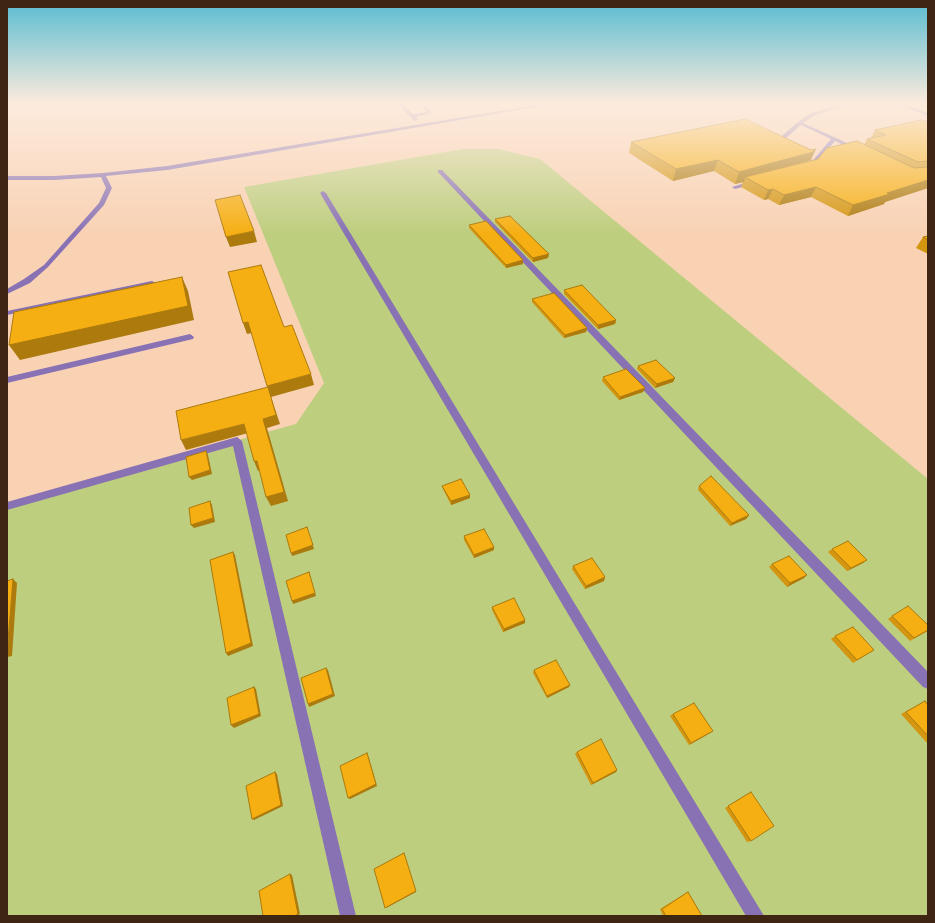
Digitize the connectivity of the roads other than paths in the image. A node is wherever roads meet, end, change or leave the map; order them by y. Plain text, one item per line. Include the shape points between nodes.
1 (294, 147) edge
2 (827, 147) edge
3 (852, 147) edge
4 (862, 152) edge
5 (805, 169) edge
6 (440, 171) dead end
7 (103, 175) junction
8 (7, 178) edge
9 (758, 181) edge
10 (735, 187) edge
11 (323, 193) dead end
12 (152, 283) edge
13 (7, 292) edge
14 (7, 313) edge
15 (190, 337) dead end
16 (7, 380) edge
17 (7, 506) edge
18 (928, 682) edge
19 (348, 916) edge
20 (756, 916) edge

1 - 7 street via 167,168
2 - 5 street via 814,164
3 - 4 street
6 - 18 street
7 - 8 street
7 - 13 street via 109,188 102,204 46,266 28,281
9 - 10 street
11 - 20 street
12 - 14 street
15 - 16 street
17 - 19 street via 237,441

